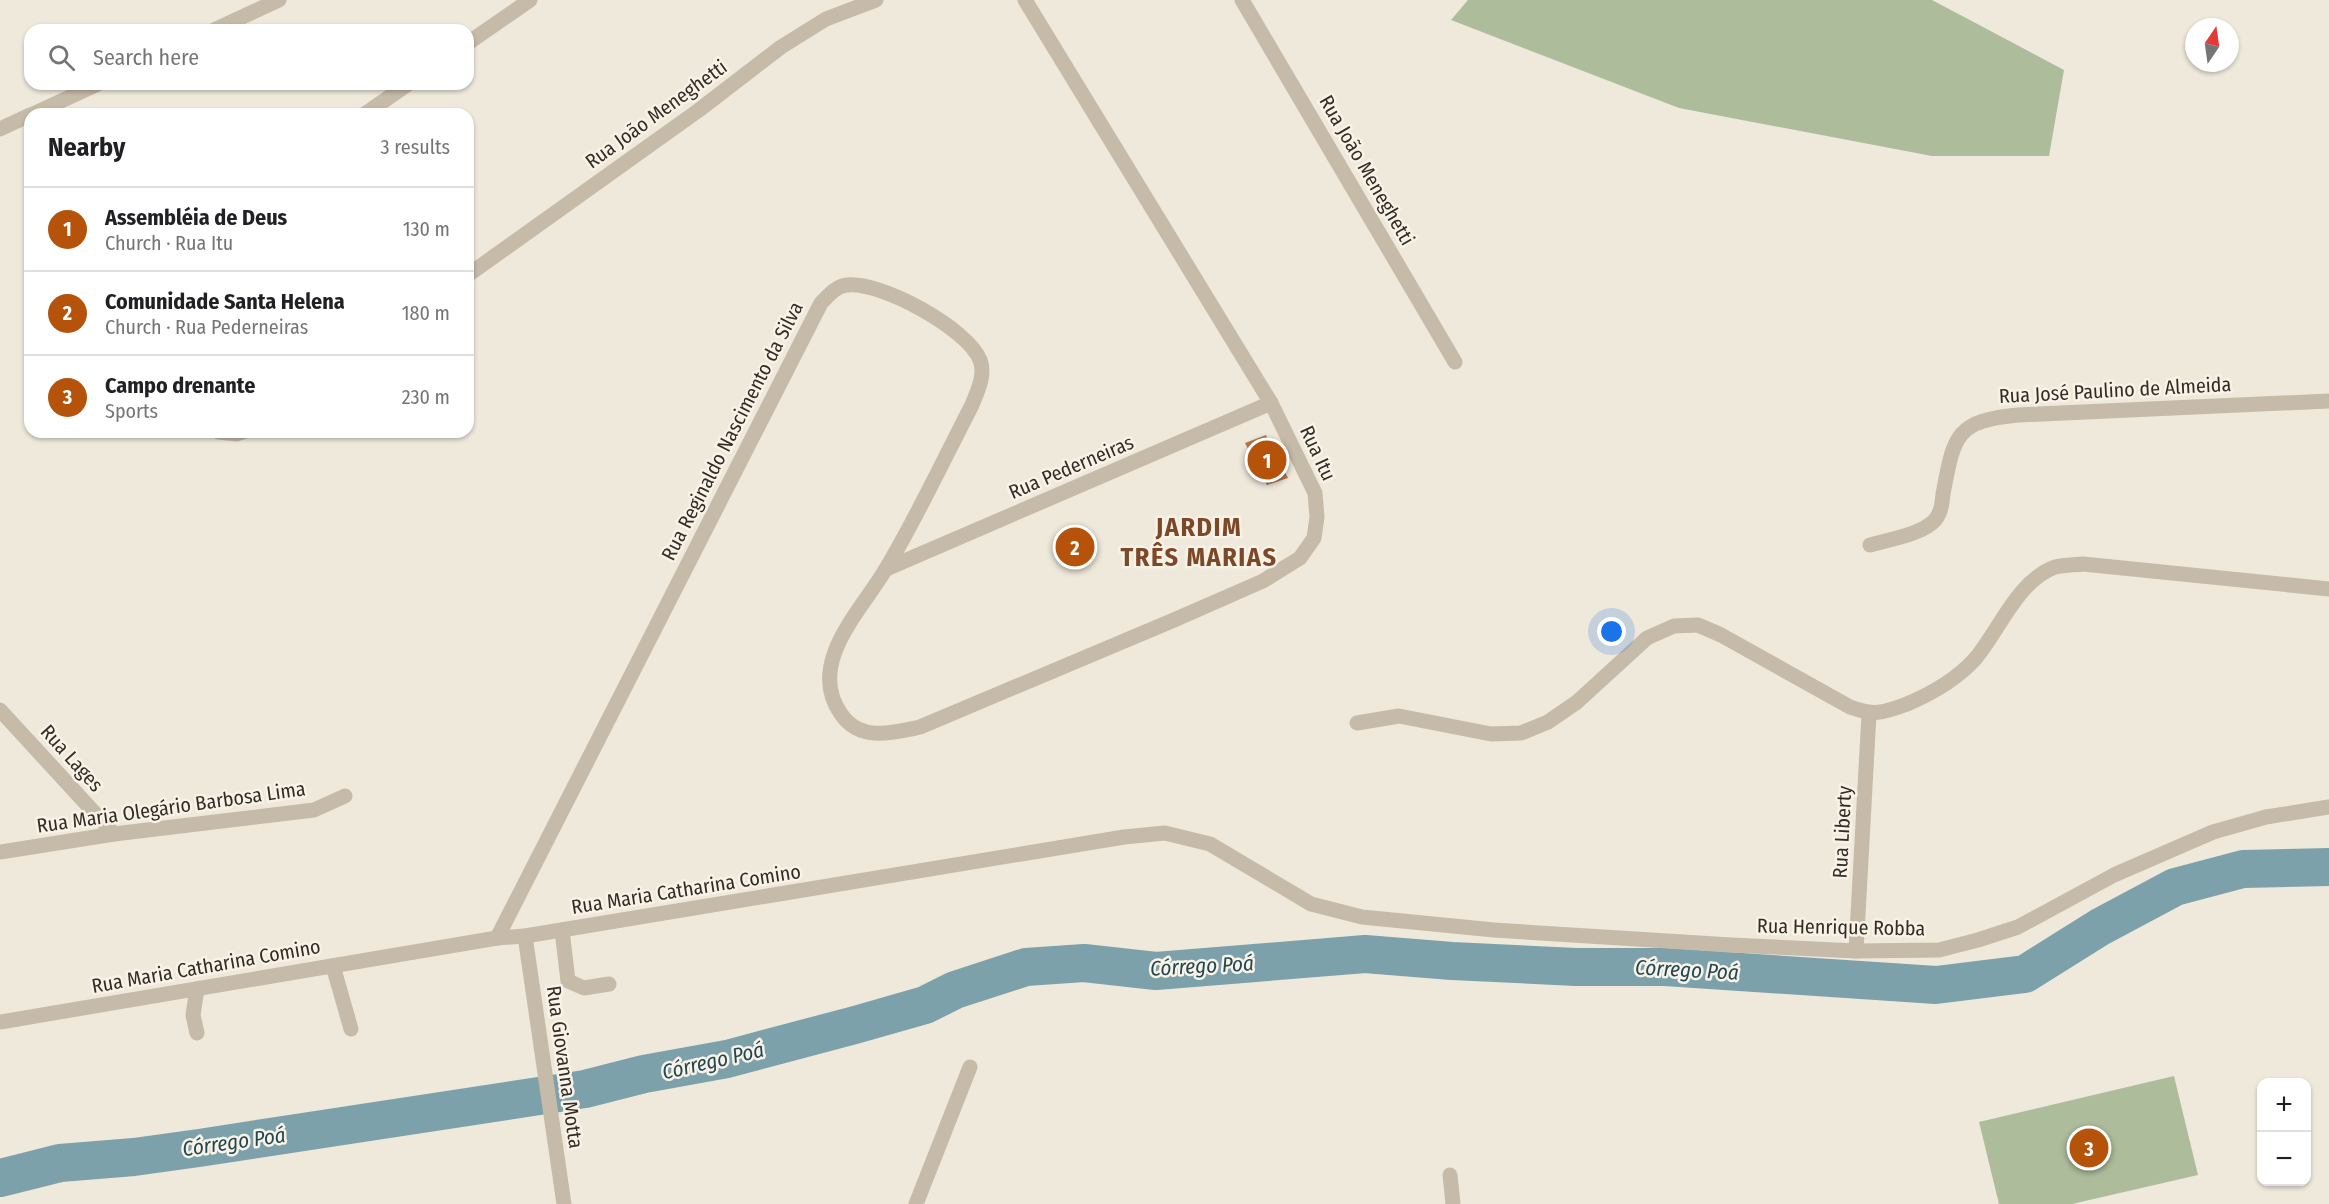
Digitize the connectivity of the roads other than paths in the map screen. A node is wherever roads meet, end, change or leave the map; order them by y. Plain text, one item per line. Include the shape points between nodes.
1 (279, 0) edge
2 (530, 0) edge
3 (876, 0) edge
4 (1025, 0) edge
5 (1242, 0) edge
6 (227, 24) edge
7 (474, 39) edge
8 (85, 90) edge
9 (399, 90) edge
10 (46, 108) edge
11 (374, 108) edge
12 (24, 118) edge
13 (0, 129) edge
14 (474, 271) edge
15 (1455, 362) dead end
16 (2329, 401) edge
17 (1271, 403) junction
18 (1870, 546) dead end
19 (886, 569) junction
20 (2329, 589) edge
21 (829, 680) joint
22 (0, 710) edge
23 (1869, 714) junction
24 (1357, 723) dead end
25 (345, 796) dead end
26 (2329, 807) edge
27 (114, 834) junction
28 (0, 852) edge
29 (1362, 916) joint
30 (562, 930) junction
31 (525, 936) junction
32 (497, 938) junction
33 (1856, 951) junction
34 (333, 966) junction
35 (609, 984) dead end
36 (197, 989) junction
37 (0, 1022) edge
38 (351, 1029) dead end
39 (197, 1033) dead end
40 (970, 1067) dead end
41 (1450, 1175) dead end
42 (564, 1204) edge
43 (916, 1204) edge
44 (1453, 1204) edge

1 - 6 street
2 - 7 street
3 - 14 street, Rua João Meneghetti via 826,20 781,47
4 - 17 street, Rua Itu
5 - 15 street, Rua João Meneghetti
8 - 10 street
9 - 11 street
12 - 13 street
16 - 18 street, Rua José Paulino de Almeida via 1990,418 1971,425 1958,437 1951,453 1940,513 1934,522 1924,529
17 - 19 street, Rua Pederneiras
17 - 21 street, Rua Itu via 1315,493 1314,538 1300,558 1263,580 1174,620 920,727 884,734 863,731 844,719 832,701
19 - 21 street, Rua Reginaldo Nascimento da Silva via 849,621 836,647
19 - 32 street, Rua Reginaldo Nascimento da Silva via 972,405 981,381 981,362 971,344 921,307 864,286 846,285 821,303
20 - 23 street via 2083,564 2055,567 2034,580 1975,658 1953,680 1929,695
22 - 27 street, Rua Lages
23 - 24 street via 1698,625 1674,626 1647,638 1577,702 1548,722 1521,733 1491,734 1399,716
23 - 33 street, Rua Liberty
25 - 27 street, Rua Maria Olegário Barbosa Lima via 314,810
26 - 33 street, Rua Henrique Robba via 2266,817 2213,832 2114,875 2018,927 1978,940 1939,950
27 - 28 street, Rua Maria Olegário Barbosa Lima
29 - 30 street, Rua Maria Catharina Comino via 1311,904 1210,844 1165,833
29 - 33 street, Rua Henrique Robba via 1494,930
30 - 31 street, Rua Maria Catharina Comino
30 - 35 street via 568,981 584,988
31 - 32 street, Rua Maria Catharina Comino
31 - 42 street, Rua Giovanna Motta
32 - 34 street, Rua Maria Catharina Comino
34 - 36 street, Rua Maria Catharina Comino
34 - 38 street
36 - 37 street, Rua Maria Catharina Comino
36 - 39 street via 193,1015
40 - 43 street
41 - 44 street

